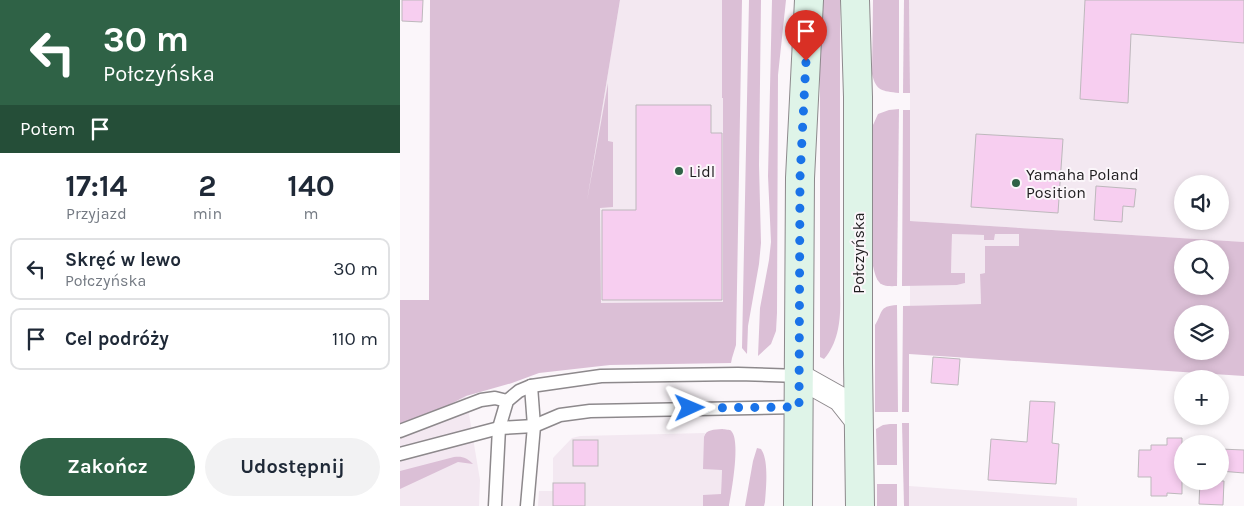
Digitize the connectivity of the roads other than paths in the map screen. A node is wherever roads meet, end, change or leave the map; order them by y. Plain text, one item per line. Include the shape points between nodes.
1 (809, 0) edge
2 (856, 0) edge
3 (858, 363) junction
4 (799, 376) junction
5 (531, 386) junction
6 (830, 393) junction
7 (508, 401) junction
8 (799, 407) junction
9 (859, 422) junction
10 (534, 426) junction
11 (499, 428) junction
12 (400, 431) edge
13 (400, 454) edge
14 (798, 505) edge
15 (496, 506) edge
16 (527, 506) edge
17 (860, 506) edge

1 - 4 main road via 800,178
2 - 3 main road, Połczyńska
3 - 6 street
3 - 9 main road, Połczyńska
4 - 5 lane via 601,376
4 - 6 street
4 - 8 main road
5 - 7 lane via 519,390
5 - 10 lane
6 - 8 street
6 - 9 street via 840,399
7 - 11 lane
7 - 12 lane via 495,398 481,400
8 - 10 lane via 590,411 560,415
8 - 14 main road
9 - 17 main road, Połczyńska
10 - 11 lane
10 - 16 lane
11 - 13 lane
11 - 15 lane

